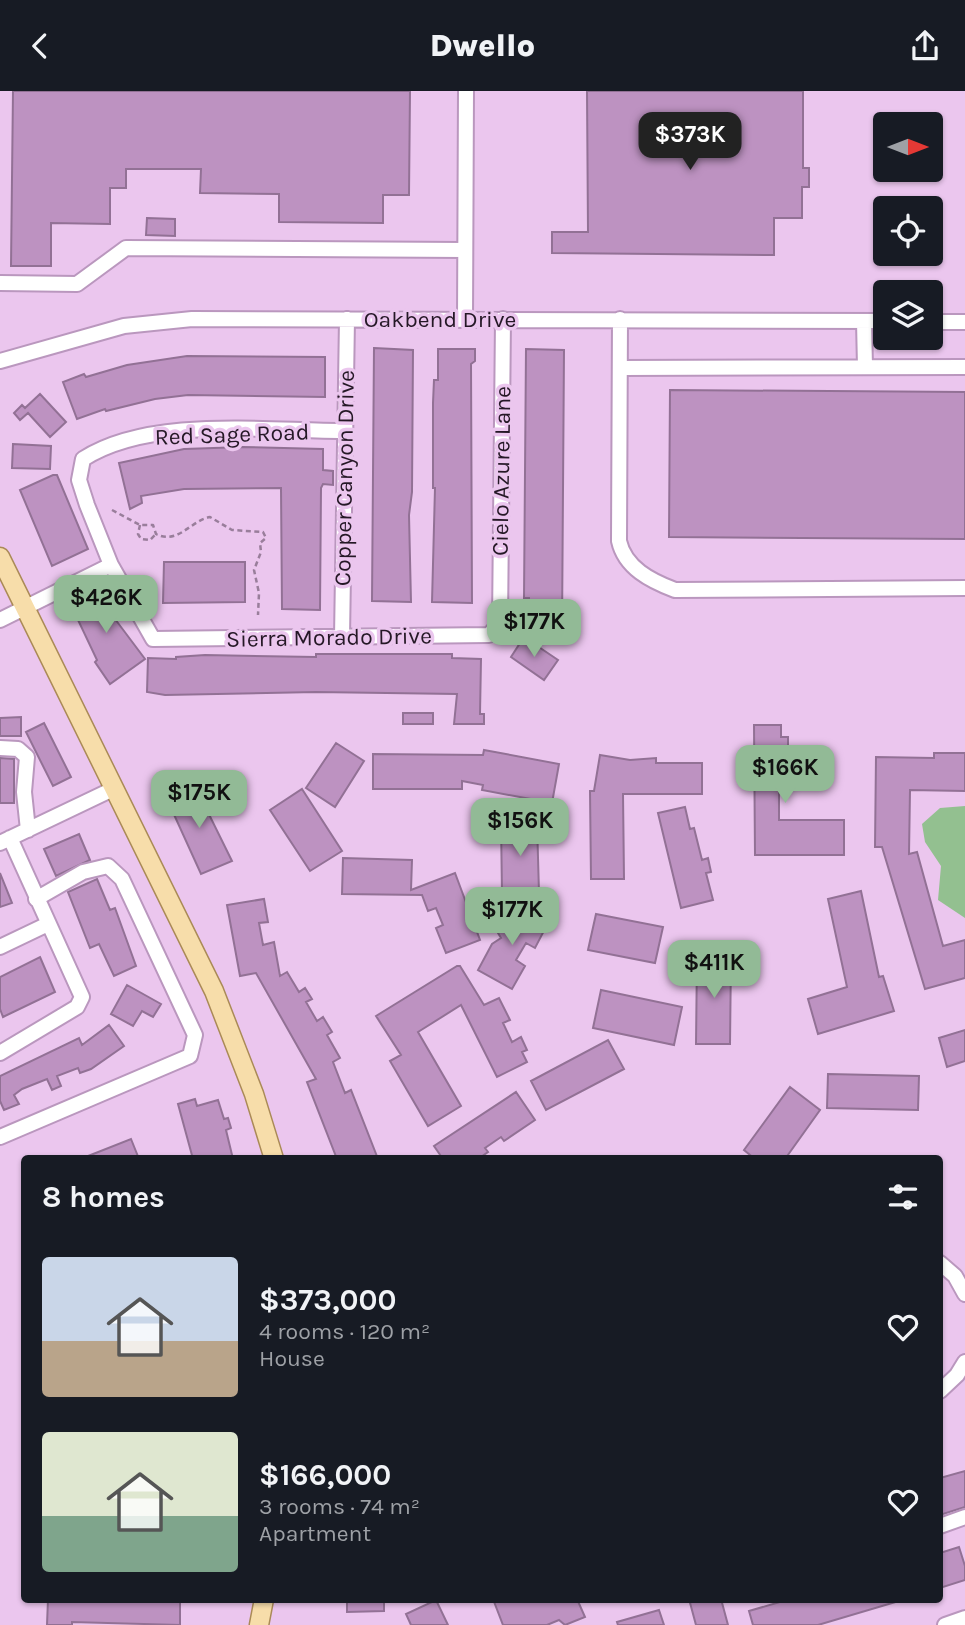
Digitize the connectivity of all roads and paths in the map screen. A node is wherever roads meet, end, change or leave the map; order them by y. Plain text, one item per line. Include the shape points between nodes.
1 (466, 91) edge
2 (465, 250) junction
3 (0, 283) edge
4 (347, 319) junction
5 (465, 319) junction
6 (503, 319) junction
7 (620, 319) junction
8 (864, 321) junction
9 (873, 321) edge
10 (943, 321) edge
11 (965, 321) edge
12 (0, 361) edge
13 (864, 367) junction
14 (965, 367) edge
15 (621, 368) junction
16 (343, 431) junction
17 (112, 510) dead end
18 (140, 525) junction
19 (156, 534) junction
20 (0, 557) edge
21 (111, 565) junction
22 (965, 588) edge
23 (24, 609) junction
24 (258, 615) dead end
25 (0, 620) edge
26 (499, 623) joint
27 (342, 637) junction
28 (0, 748) edge
29 (113, 789) junction
30 (28, 830) junction
31 (5, 841) edge
32 (36, 899) junction
33 (48, 924) junction
34 (0, 947) edge
35 (0, 1053) edge
36 (0, 1137) edge
37 (273, 1155) edge
38 (943, 1266) edge
39 (964, 1289) edge
40 (965, 1362) edge
41 (943, 1388) edge
42 (965, 1517) edge
43 (943, 1525) edge
44 (263, 1603) edge
45 (965, 1618) edge
46 (259, 1625) edge
47 (945, 1625) edge

1 - 2 street
2 - 3 street via 127,248 77,284
2 - 5 street
4 - 5 street, Oakbend Drive
4 - 12 street, Oakbend Drive via 192,319 124,326
4 - 16 street, Copper Canyon Drive
5 - 6 street, Oakbend Drive
6 - 7 street, Oakbend Drive
6 - 26 street, Cielo Azure Lane
7 - 8 street, Oakbend Drive
7 - 15 street
8 - 9 street, Oakbend Drive
8 - 13 street
10 - 11 street
13 - 14 street
13 - 15 street
15 - 22 street via 619,541 629,563 655,582 676,590
16 - 21 street, Red Sage Road via 166,433 99,448 83,459 79,480
16 - 27 street, Copper Canyon Drive
17 - 18 path
18 - 19 path via 153,525
18 - 19 path via 141,539 150,540
19 - 24 path via 170,538 210,517 232,530 263,532 266,538 260,543 254,569
20 - 23 main road
21 - 23 street
21 - 27 street, Sierra Morado Drive via 153,639
23 - 25 street
23 - 29 main road
26 - 27 street, Sierra Morado Drive via 489,635
28 - 30 street via 18,749 27,757
29 - 30 street
29 - 37 main road via 214,991
30 - 31 street
31 - 32 street
32 - 33 street
32 - 36 street via 83,872 108,866 122,879 195,1035 190,1056
33 - 34 street
33 - 35 street via 82,997 77,1007
38 - 39 street
40 - 41 street
42 - 43 street
44 - 46 main road
45 - 47 street

